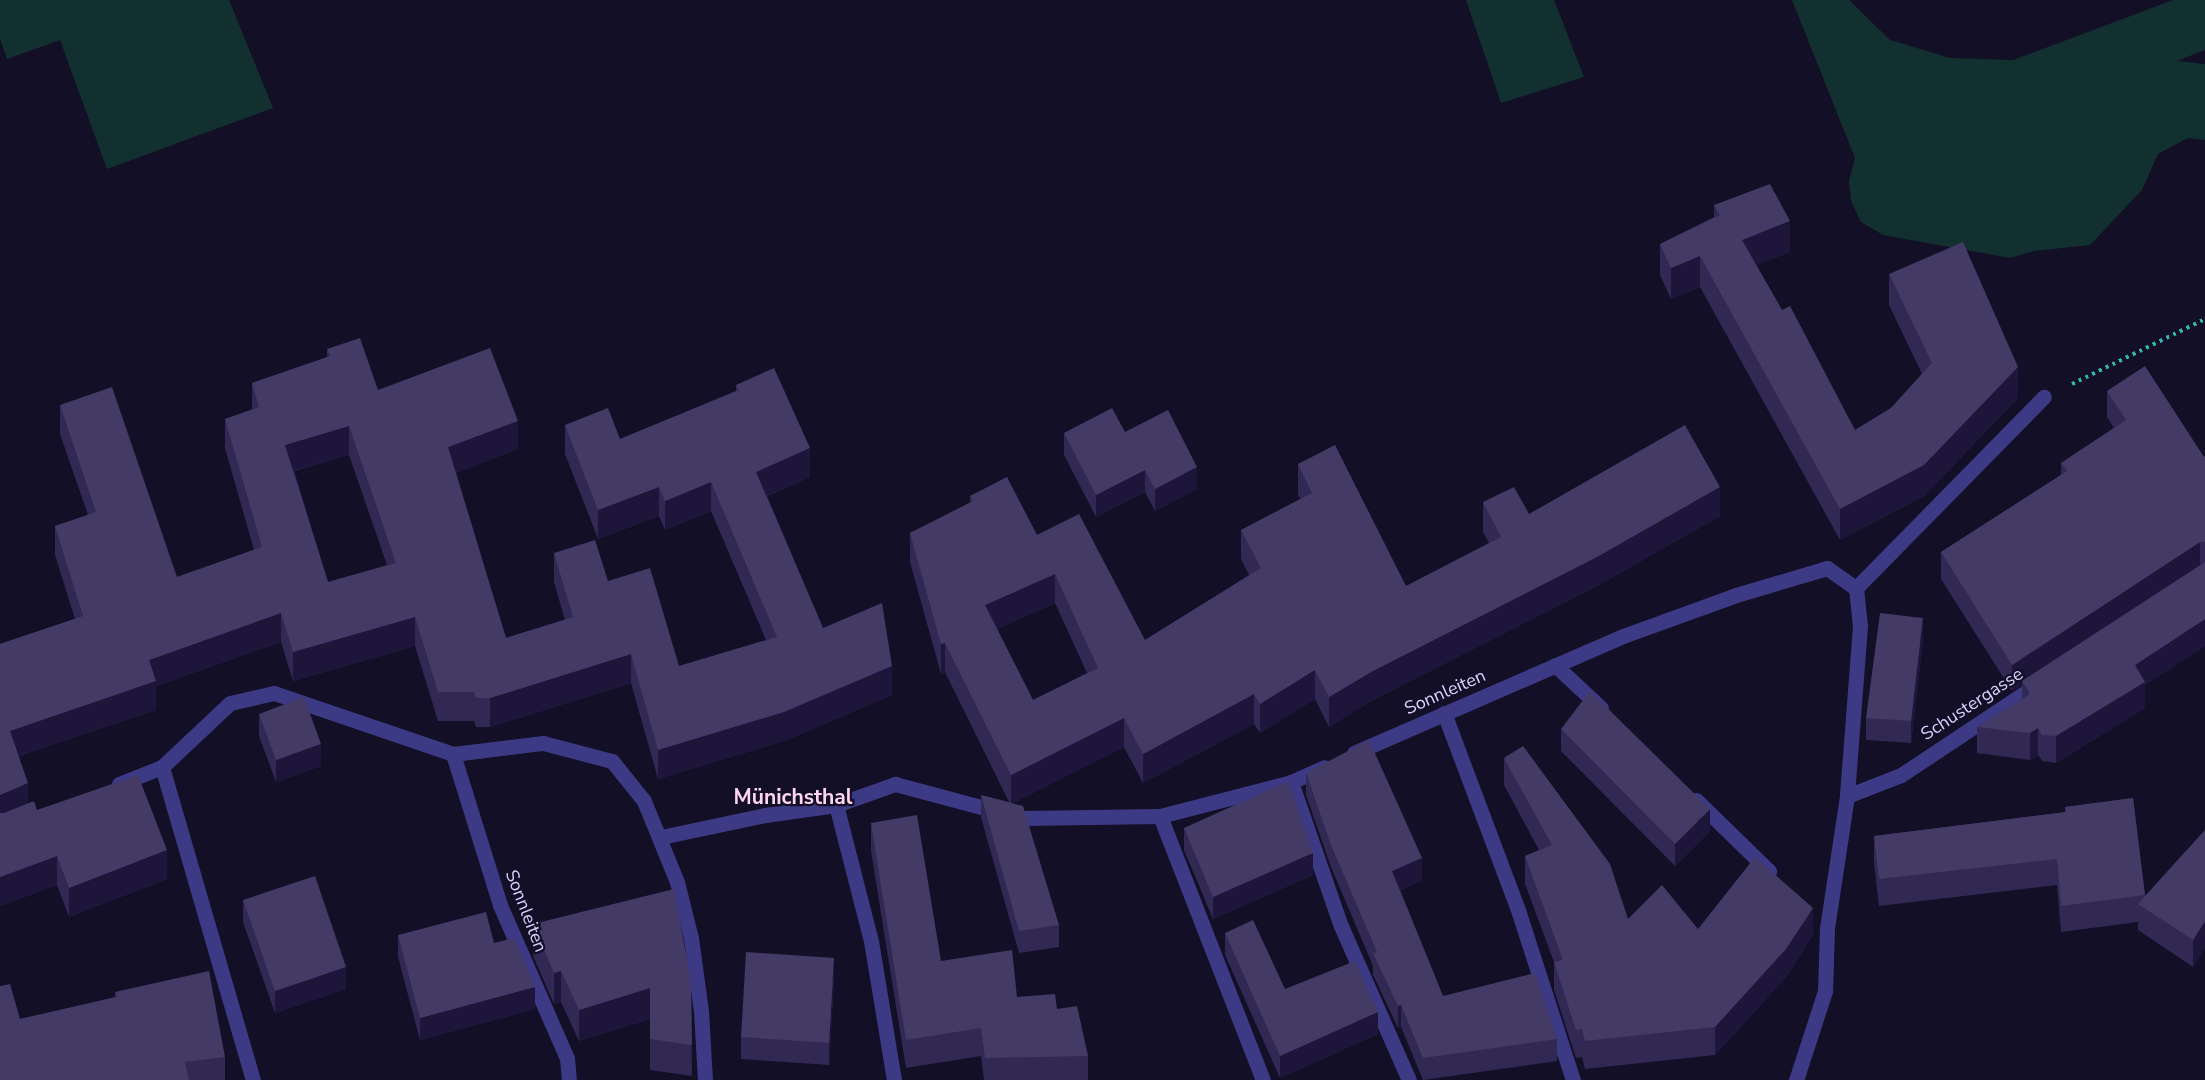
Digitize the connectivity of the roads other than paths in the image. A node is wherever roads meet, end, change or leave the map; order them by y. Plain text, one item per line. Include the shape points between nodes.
1 (2044, 397) road end
2 (1856, 588) junction
3 (1555, 665) junction
4 (2048, 678) edge
5 (1444, 712) junction
6 (1613, 720) edge
7 (453, 754) junction
8 (162, 766) junction
9 (1291, 782) junction
10 (108, 789) edge
11 (1688, 791) edge
12 (1847, 796) junction
13 (836, 805) junction
14 (1160, 816) junction
15 (661, 837) junction
16 (1778, 880) edge
17 (1810, 913) edge
18 (1827, 929) junction
19 (253, 1080) edge
20 (569, 1080) edge
21 (705, 1080) edge
22 (894, 1080) edge
23 (1263, 1080) edge
24 (1409, 1080) edge
25 (1573, 1080) edge
26 (1796, 1080) edge

1 - 2 street
2 - 3 street, Sonnleiten via 1827,568 1736,595
2 - 12 street via 1860,626
3 - 5 street, Sonnleiten
3 - 6 street
4 - 12 street, Schustergasse via 1901,775
5 - 9 street, Sonnleiten
5 - 25 street via 1519,913
7 - 8 street via 274,693 230,703
7 - 15 street via 543,743 612,760 644,801
7 - 20 street, Sonnleiten via 500,905 567,1058
8 - 10 street
8 - 19 street
9 - 14 street, Sonnleiten
9 - 24 street via 1341,926
11 - 16 street
12 - 18 street
13 - 14 street, Sonnleiten via 895,784 1022,818
13 - 15 street, Sonnleiten
13 - 22 street via 871,941
14 - 23 street
15 - 21 street via 691,938
17 - 18 street
18 - 26 street via 1825,991

